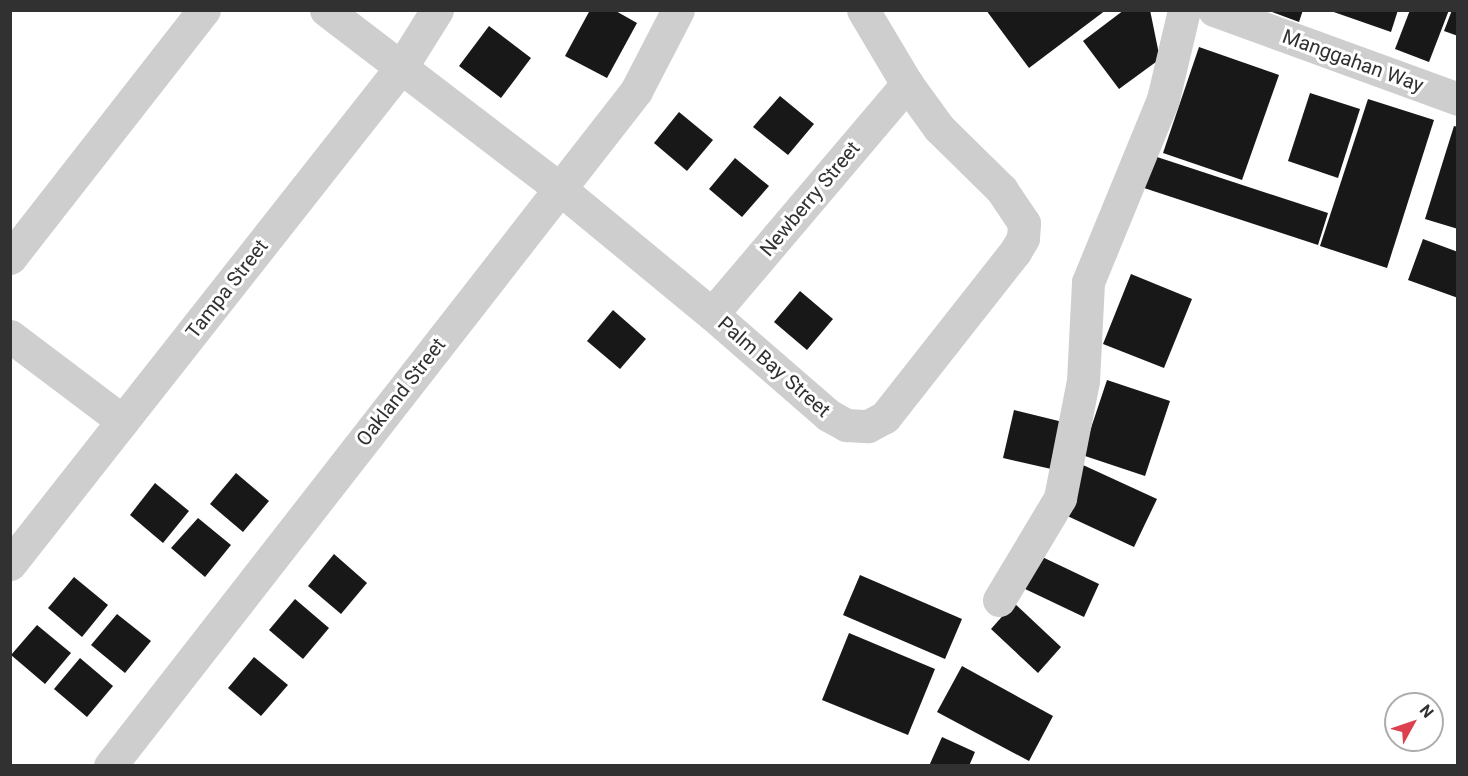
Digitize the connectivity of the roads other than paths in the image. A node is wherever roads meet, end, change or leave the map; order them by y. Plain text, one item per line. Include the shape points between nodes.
1 (204, 10) edge
2 (326, 10) edge
3 (437, 10) edge
4 (678, 10) edge
5 (863, 10) edge
6 (1184, 10) edge
7 (1215, 10) edge
8 (402, 66) junction
9 (907, 84) junction
10 (1458, 99) edge
11 (559, 188) junction
12 (10, 258) edge
13 (712, 314) junction
14 (10, 336) edge
15 (123, 421) junction
16 (10, 564) edge
17 (999, 600) dead end
18 (110, 765) edge

1 - 12 street
2 - 8 street, Palm Bay Street
3 - 8 street, Tampa Street
4 - 11 street, Oakland Street via 636,91
5 - 9 street, Palm Bay Street
6 - 17 street via 1163,99 1088,282 1083,381 1060,498
7 - 10 street, Manggahan Way
8 - 11 street, Palm Bay Street
8 - 15 street, Tampa Street
9 - 13 street, Newberry Street
9 - 13 street, Palm Bay Street via 939,128 1014,206 1024,223 1023,238 885,417 868,426 846,425 828,415
11 - 13 street, Palm Bay Street
11 - 18 street, Oakland Street
14 - 15 street
15 - 16 street, Tampa Street

